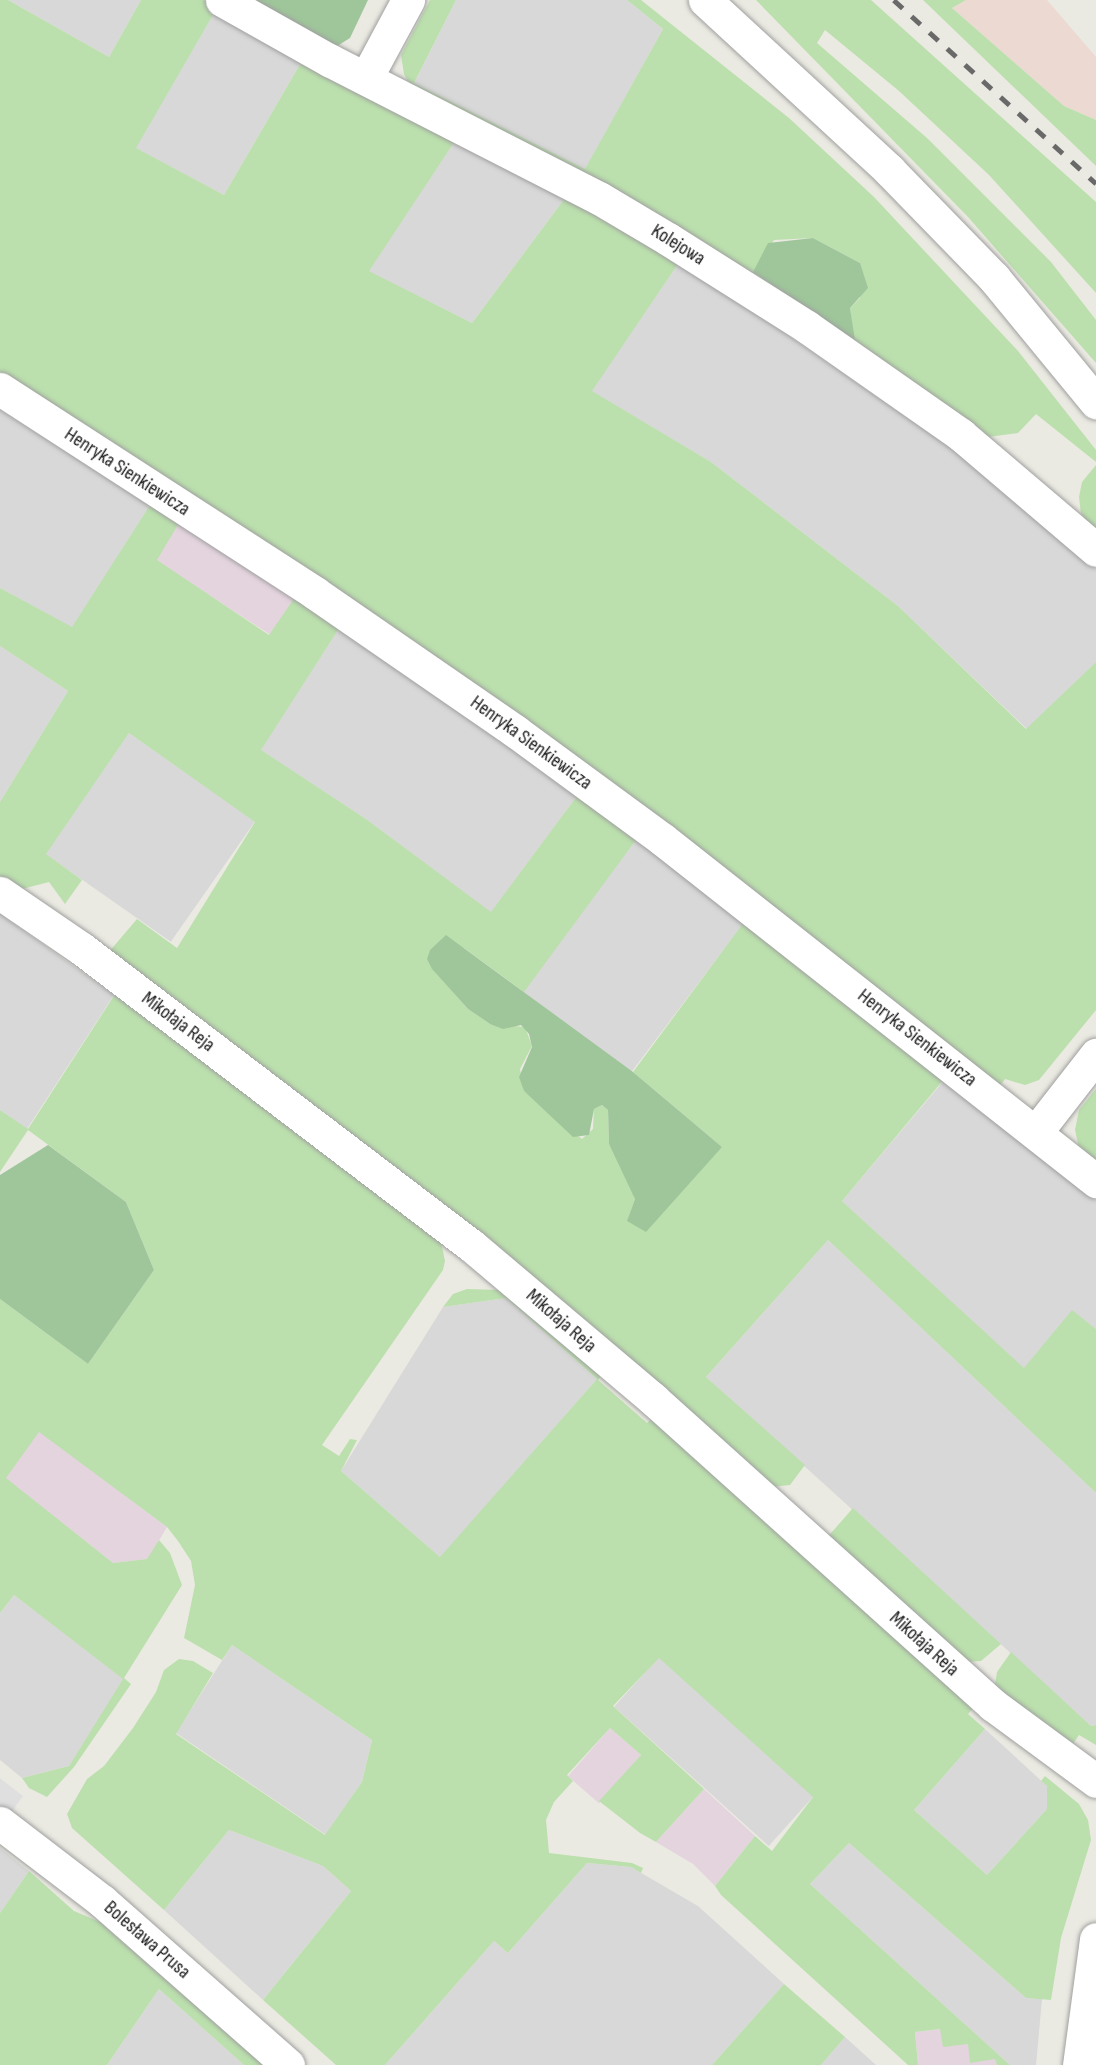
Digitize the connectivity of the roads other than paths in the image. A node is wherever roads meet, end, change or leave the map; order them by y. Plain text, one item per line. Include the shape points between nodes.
1 (222, 0) edge
2 (408, 0) edge
3 (705, 0) edge
4 (366, 78) junction
5 (0, 389) edge
6 (1096, 402) edge
7 (1096, 550) edge
8 (0, 893) edge
9 (1096, 1055) edge
10 (1036, 1132) junction
11 (1096, 1181) edge
12 (1096, 1781) edge
13 (0, 1823) edge
14 (1096, 1939) edge
15 (288, 2065) edge
16 (1079, 2065) edge

1 - 4 street, Kolejowa
2 - 4 street
3 - 6 street via 889,170 994,278
4 - 7 street, Kolejowa via 626,213 807,327 961,435
5 - 10 street, Henryka Sienkiewicza via 315,593 515,731 662,839
8 - 12 street, Mikołaja Reja via 82,949 481,1253 653,1400 986,1699
9 - 10 street
10 - 11 street, Henryka Sienkiewicza
13 - 15 street, Bolesława Prusa via 102,1901
14 - 16 street

